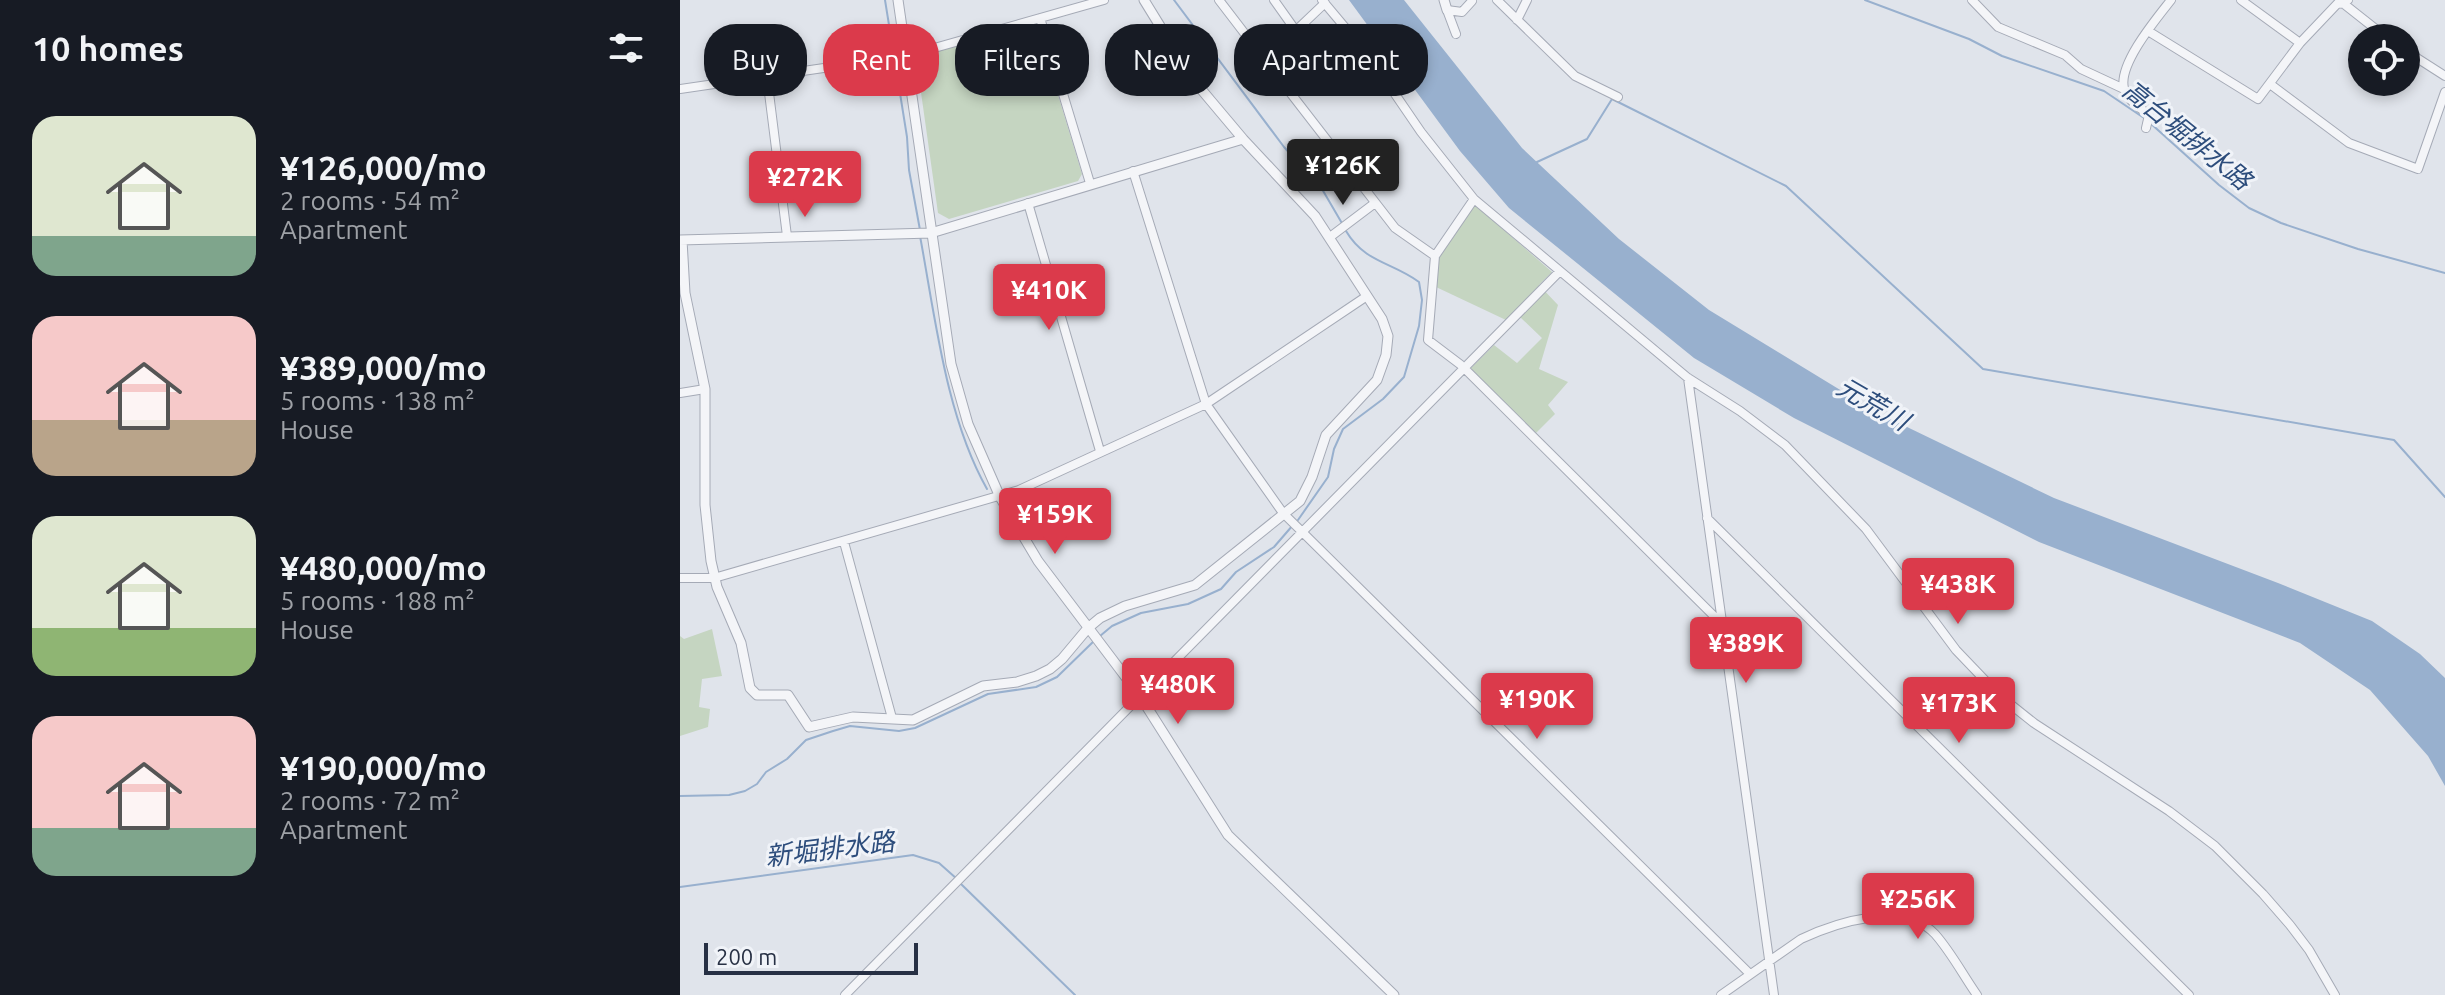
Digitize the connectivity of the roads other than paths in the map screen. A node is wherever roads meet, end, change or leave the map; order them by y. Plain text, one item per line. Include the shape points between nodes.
1 (898, 0) edge
2 (1104, 0) edge
3 (1144, 0) edge
4 (1219, 0) edge
5 (1274, 0) edge
6 (1497, 0) edge
7 (1527, 0) edge
8 (1972, 0) edge
9 (2171, 0) edge
10 (2241, 0) edge
11 (1472, 1) edge
12 (1324, 2) edge
13 (2346, 2) edge
14 (1445, 5) edge
15 (1040, 18) junction
16 (1517, 20) junction
17 (901, 24) edge
18 (1237, 24) edge
19 (1291, 24) edge
20 (1303, 24) edge
21 (2371, 24) edge
22 (2148, 31) junction
23 (1456, 34) dead end
24 (2300, 43) junction
25 (939, 47) edge
26 (2420, 60) edge
27 (2445, 76) edge
28 (2270, 84) junction
29 (704, 86) edge
30 (680, 89) edge
31 (2124, 89) junction
32 (2445, 92) edge
33 (769, 96) edge
34 (912, 96) edge
35 (1293, 96) edge
36 (1618, 97) dead end
37 (2146, 128) dead end
38 (1243, 139) junction
39 (1133, 171) junction
40 (1090, 183) junction
41 (1474, 199) junction
42 (1028, 203) junction
43 (1375, 203) junction
44 (931, 233) junction
45 (787, 236) junction
46 (1330, 237) junction
47 (681, 240) edge
48 (1435, 256) junction
49 (1559, 272) junction
50 (1367, 296) junction
51 (1463, 369) junction
52 (1688, 378) junction
53 (705, 389) junction
54 (680, 393) edge
55 (1206, 404) junction
56 (1100, 451) junction
57 (1000, 497) junction
58 (1283, 513) junction
59 (1707, 518) junction
60 (1302, 531) junction
61 (844, 542) junction
62 (680, 578) edge
63 (714, 578) junction
64 (1721, 623) junction
65 (1088, 628) junction
66 (1140, 696) junction
67 (892, 718) junction
68 (1768, 963) junction
69 (1750, 974) junction
70 (845, 995) edge
71 (1394, 995) edge
72 (1721, 995) edge
73 (1774, 995) edge
74 (1977, 995) edge
75 (2189, 995) edge
76 (2335, 995) edge

1 - 17 street
2 - 15 street
3 - 38 street via 1174,57
4 - 18 street
5 - 19 street
6 - 16 street
7 - 16 street
8 - 31 street via 1998,27 2065,55 2081,69
9 - 22 street
10 - 24 street
11 - 14 street via 1462,12
12 - 20 street
12 - 41 street
13 - 21 street
13 - 24 street via 2338,3
14 - 23 street
15 - 25 street
15 - 40 street
16 - 36 street via 1575,76
22 - 28 street via 2258,99
22 - 31 street via 2129,62
24 - 28 street
26 - 27 street
28 - 32 street via 2349,143 2418,169
29 - 30 street
31 - 37 street via 2149,115
33 - 45 street
34 - 44 street
35 - 43 street
38 - 39 street
38 - 46 street
39 - 40 street
39 - 55 street
40 - 42 street
41 - 48 street
41 - 49 street
42 - 44 street
42 - 56 street
43 - 46 street
43 - 48 street via 1395,228
44 - 45 street
44 - 57 street via 959,395
45 - 47 street
46 - 50 street
47 - 53 street via 685,293
48 - 51 street via 1428,340
49 - 51 street
49 - 52 street
50 - 55 street
50 - 58 street via 1388,336 1377,380 1326,435 1300,501
51 - 60 street
51 - 64 street
52 - 59 street
52 - 76 street via 1785,445 1866,529 1956,650 2000,696 2215,846 2290,925
53 - 54 street
53 - 63 street via 705,505
55 - 56 street
55 - 58 street
56 - 57 street
57 - 61 street
57 - 65 street via 1038,561
58 - 60 street
58 - 65 street via 1195,585 1125,606
59 - 64 street
59 - 75 street
60 - 66 street
60 - 69 street
61 - 63 street
61 - 67 street
62 - 63 street
63 - 67 street via 741,643 750,688 757,695 788,695 809,727 853,717
64 - 68 street
65 - 66 street
65 - 67 street via 1062,659 1036,676 983,686 913,720
66 - 70 street
66 - 71 street via 1228,835
68 - 69 street
68 - 73 street
68 - 74 street via 1801,939 1840,923 1905,918 1934,932
69 - 72 street

